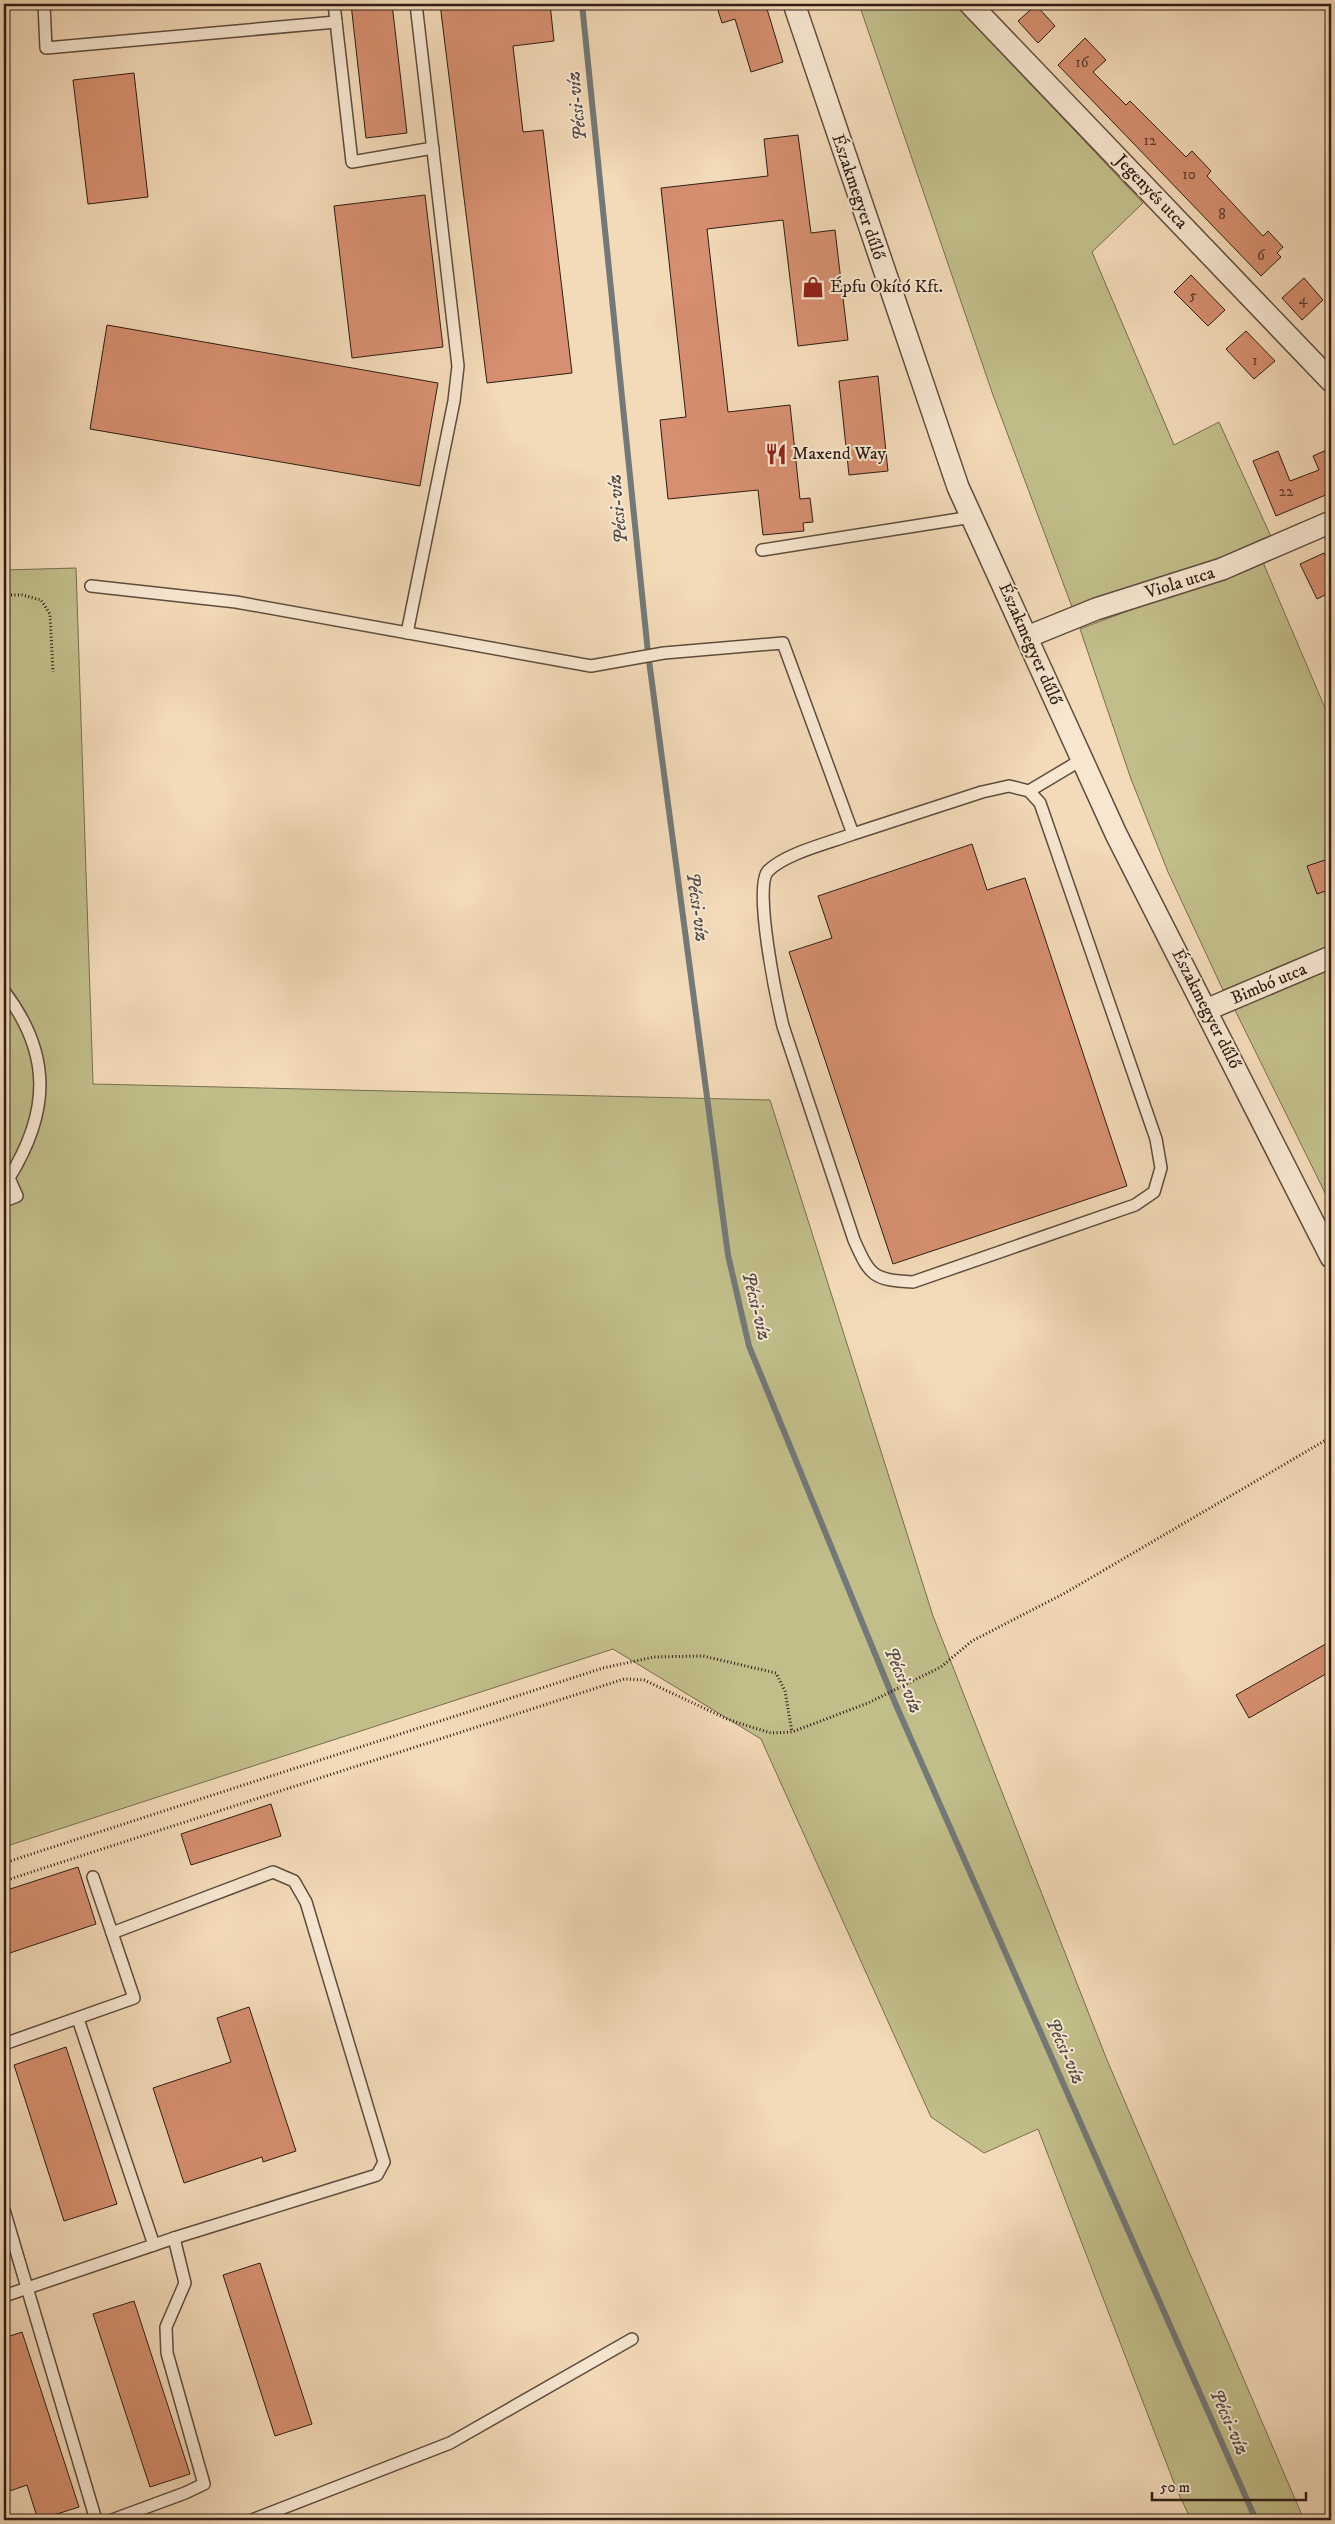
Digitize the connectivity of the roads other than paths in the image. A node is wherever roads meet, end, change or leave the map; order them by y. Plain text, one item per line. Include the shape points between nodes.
1 (44, 4) edge
2 (334, 4) edge
3 (416, 4) edge
4 (794, 4) edge
5 (970, 4) edge
6 (336, 22) junction
7 (433, 148) junction
8 (1331, 381) edge
9 (972, 518) junction
10 (1331, 522) edge
11 (762, 550) dead end
12 (91, 586) dead end
13 (408, 633) junction
14 (1027, 637) junction
15 (1081, 760) junction
16 (1029, 791) junction
17 (852, 834) junction
18 (1331, 957) edge
19 (4, 991) edge
20 (1206, 1010) junction
21 (4, 1201) edge
22 (1331, 1257) edge
23 (93, 1877) dead end
24 (112, 1933) junction
25 (78, 2019) junction
26 (4, 2044) edge
27 (4, 2210) edge
28 (174, 2238) junction
29 (154, 2245) junction
30 (27, 2288) junction
31 (4, 2296) edge
32 (632, 2339) dead end
33 (96, 2520) edge
34 (112, 2520) edge
35 (252, 2520) edge

1 - 6 lane via 46,48
2 - 6 lane
3 - 7 lane
4 - 9 street, Északmegyer dűlő via 958,487
5 - 8 street, Jegenyés utca
6 - 7 lane via 352,162
7 - 13 lane via 458,366 454,401
9 - 11 lane
9 - 14 street, Északmegyer dűlő
10 - 14 street, Viola utca via 1222,570 1096,609
12 - 13 lane via 236,602
13 - 17 lane via 592,666 664,653 783,643
14 - 15 street, Északmegyer dűlő
15 - 16 lane
15 - 20 street, Északmegyer dűlő
16 - 17 lane via 1009,786 982,792
16 - 17 lane via 1040,803 1156,1139 1161,1168 1154,1192 1135,1205 913,1282 888,1281 867,1269 854,1240 783,1026 766,924 762,889 767,872 780,862
18 - 20 street, Bimbó utca
19 - 21 lane via 30,1034 37,1058 40,1092 31,1136 9,1178 17,1196
20 - 22 street, Északmegyer dűlő
23 - 24 lane
24 - 25 lane via 134,1998
24 - 28 lane via 274,1872 294,1881 306,1902 384,2162 377,2175
25 - 26 lane
25 - 29 lane
27 - 30 lane
28 - 29 lane
28 - 34 lane via 185,2283 166,2327 167,2353 204,2484
29 - 30 lane
30 - 31 lane
30 - 33 lane
32 - 35 lane via 450,2442

